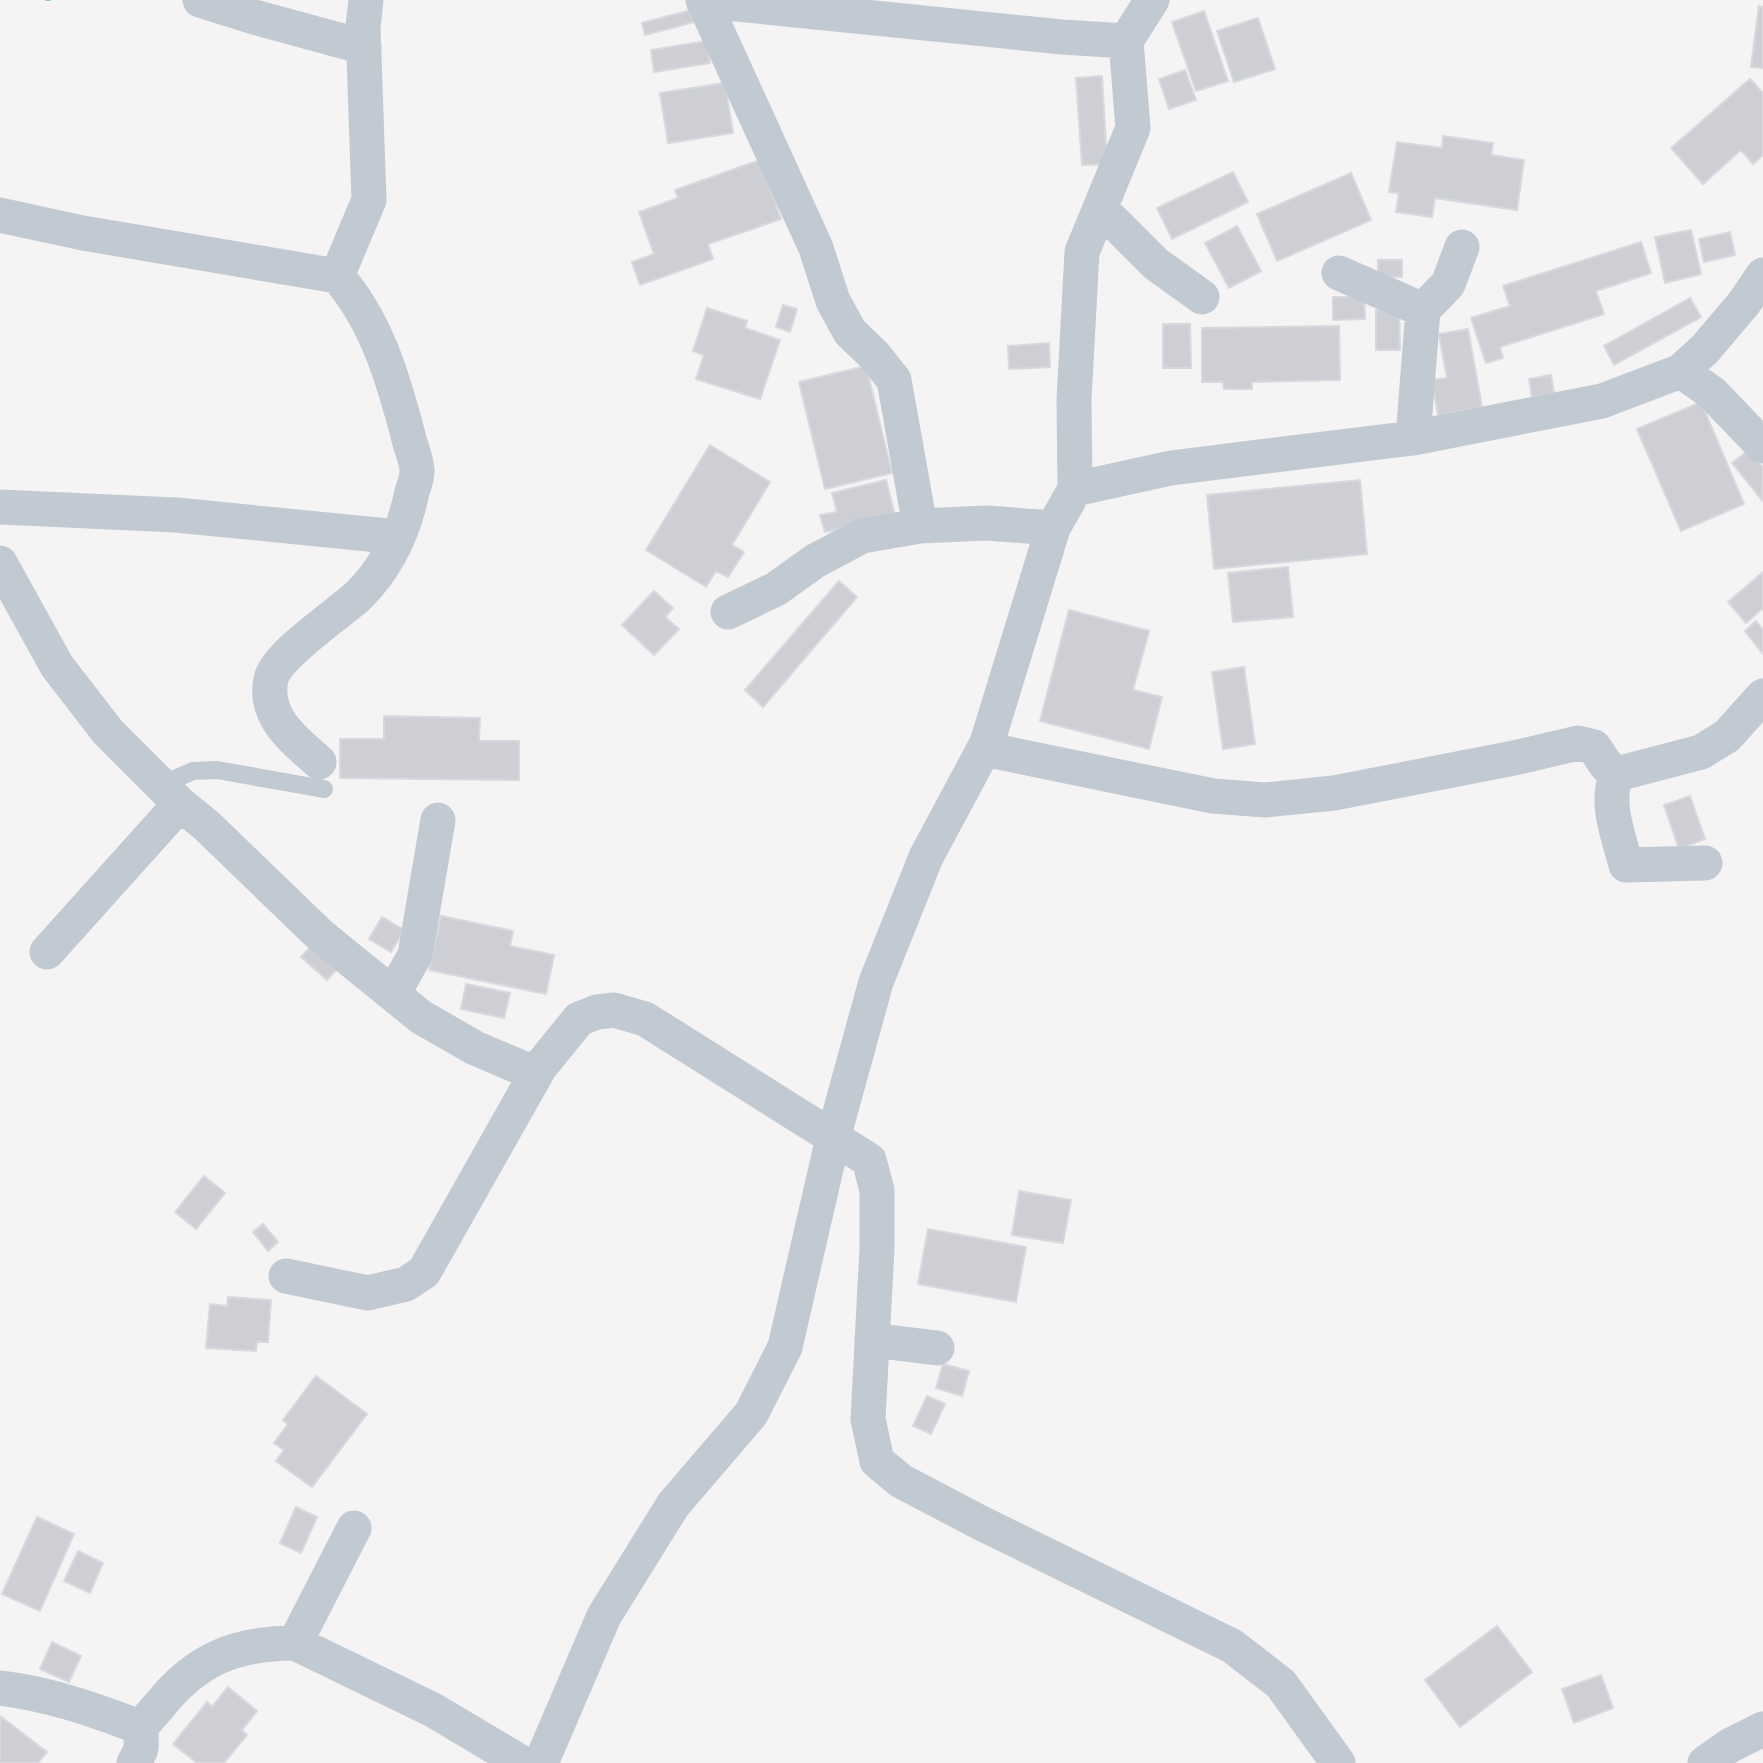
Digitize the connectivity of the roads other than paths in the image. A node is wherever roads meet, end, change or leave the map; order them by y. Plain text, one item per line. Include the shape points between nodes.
1 (200, 0) edge
2 (366, 0) edge
3 (1152, 0) edge
4 (703, 1) edge
5 (1126, 41) junction
6 (364, 47) junction
7 (1101, 209) junction
8 (0, 215) edge
9 (1462, 247) dead end
10 (1339, 273) dead end
11 (1763, 275) edge
12 (337, 276) junction
13 (1202, 297) dead end
14 (1423, 310) junction
15 (1681, 371) junction
16 (1413, 438) junction
17 (1763, 446) edge
18 (1075, 489) junction
19 (0, 507) edge
20 (920, 526) junction
21 (1054, 528) junction
22 (398, 537) junction
23 (0, 563) edge
24 (728, 612) dead end
25 (1763, 696) edge
26 (984, 749) junction
27 (1617, 774) junction
28 (322, 775) joint
29 (171, 795) junction
30 (438, 820) dead end
31 (1705, 863) dead end
32 (47, 952) dead end
33 (393, 994) junction
34 (536, 1074) junction
35 (833, 1138) junction
36 (286, 1276) dead end
37 (872, 1340) junction
38 (937, 1348) dead end
39 (354, 1528) dead end
40 (295, 1643) junction
41 (0, 1688) edge
42 (142, 1728) junction
43 (1763, 1729) edge
44 (134, 1763) edge
45 (522, 1763) edge
46 (541, 1763) edge
47 (1338, 1763) edge
48 (1705, 1763) edge

1 - 6 street
2 - 6 street
3 - 5 street
4 - 5 street
4 - 20 street via 816,248 849,332 894,380
5 - 7 street via 1133,128
6 - 12 street via 369,200
7 - 13 street via 1156,264
7 - 18 street via 1082,252 1074,399
8 - 12 street
9 - 14 street via 1448,284
10 - 14 street
11 - 15 street via 1706,349
12 - 22 street via 354,295 379,341 417,471
14 - 16 street
15 - 16 street via 1602,401
15 - 17 street via 1712,393
16 - 18 street via 1171,468
18 - 21 street
19 - 22 street via 176,515
20 - 21 street via 987,523
20 - 24 street via 862,536 776,589
21 - 26 street
22 - 28 street via 383,566 361,592 279,664 272,677 276,720
23 - 29 street via 57,666 108,732
25 - 27 street via 1727,736 1700,752
26 - 27 street via 1213,796 1265,800 1334,793 1578,743 1594,747
26 - 35 street via 926,857 876,982
27 - 31 street via 1611,786 1613,815 1626,865
28 - 29 lane via 192,771
29 - 32 street
29 - 33 street via 320,935
30 - 33 street via 415,955
33 - 34 street via 421,1017 475,1048
34 - 35 street via 579,1019 614,1010 645,1019
34 - 36 street via 424,1272 406,1284 368,1293
35 - 37 street via 869,1160 877,1190
35 - 46 street via 785,1346 751,1414 673,1506 604,1616
37 - 38 street
37 - 47 street via 868,1419 877,1461 901,1481 958,1511 1232,1646 1281,1684
39 - 40 street
40 - 42 street via 251,1646 210,1659 167,1696
40 - 45 street via 433,1710
41 - 42 street via 76,1703
42 - 44 street
43 - 48 street

